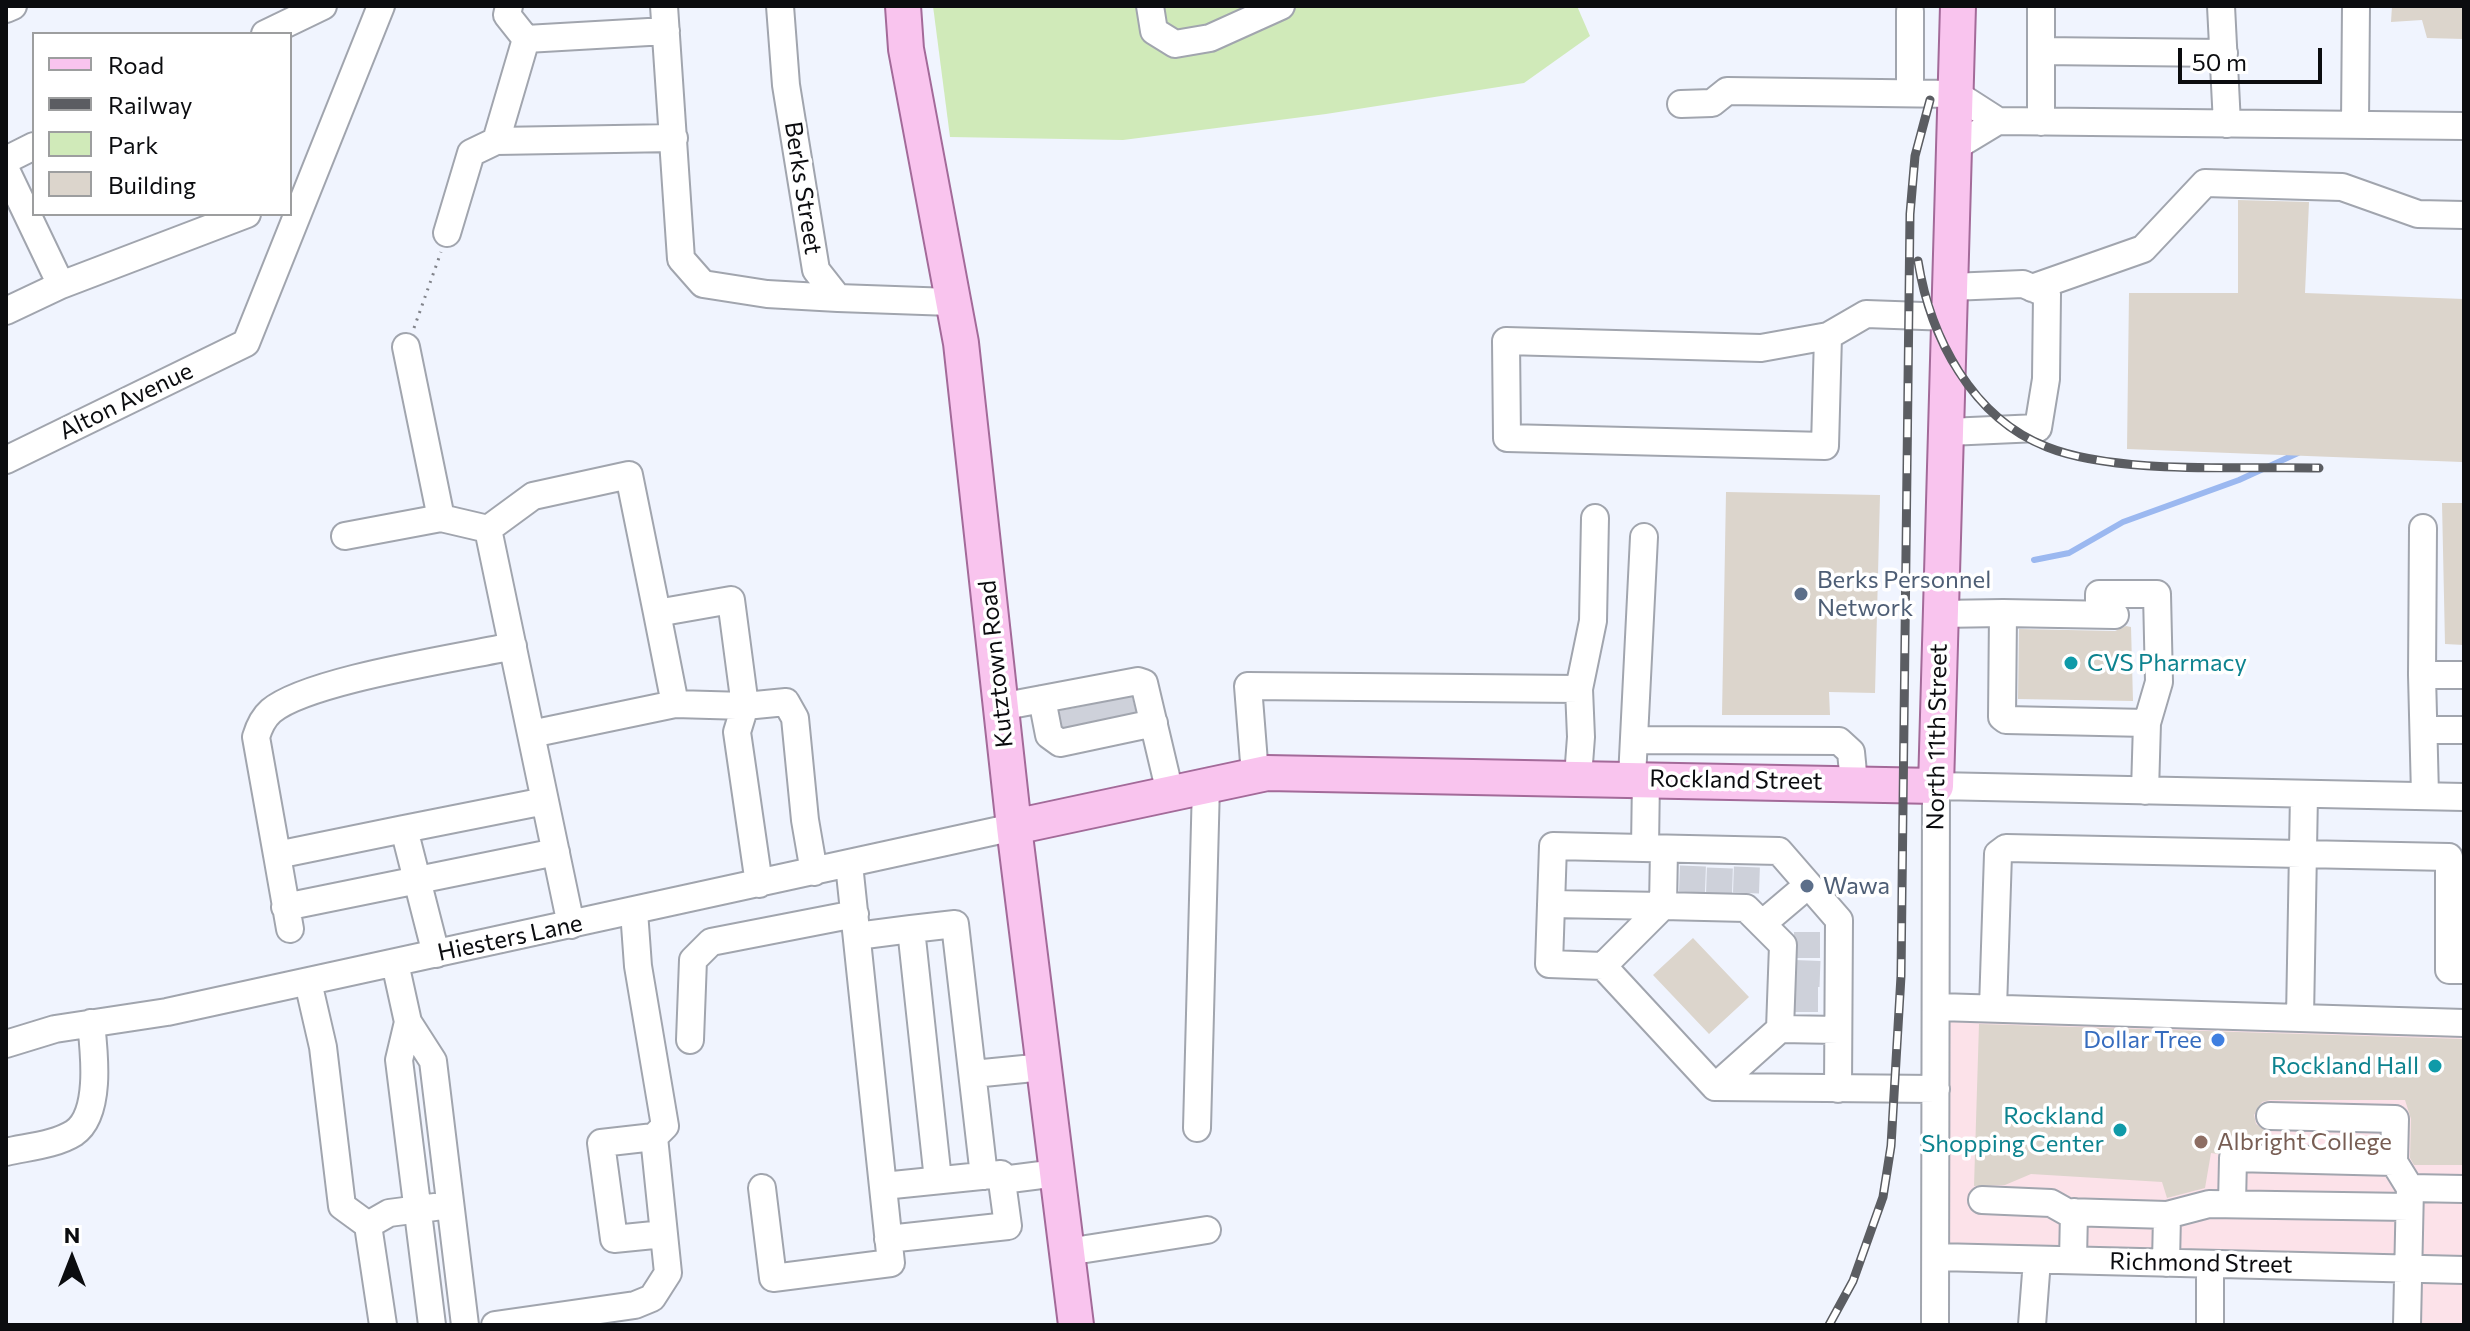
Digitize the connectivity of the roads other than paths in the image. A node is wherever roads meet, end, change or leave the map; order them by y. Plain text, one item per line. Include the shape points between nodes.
1 (13, 6) edge
2 (323, 6) edge
3 (381, 6) edge
4 (509, 6) edge
5 (780, 6) edge
6 (903, 6) edge
7 (1150, 6) edge
8 (1281, 6) edge
9 (1958, 6) edge
10 (2041, 6) edge
11 (2221, 6) edge
12 (2356, 6) edge
13 (6, 9) edge
14 (1910, 11) dead end
15 (665, 18) edge
16 (269, 32) edge
17 (526, 39) junction
18 (2041, 51) junction
19 (2224, 53) junction
20 (1910, 93) junction
21 (1956, 94) junction
22 (1681, 104) dead end
23 (1998, 121) junction
24 (2041, 122) junction
25 (2355, 123) junction
26 (2227, 124) junction
27 (2464, 126) edge
28 (673, 132) junction
29 (496, 141) junction
30 (32, 147) edge
31 (1955, 147) junction
32 (6, 160) edge
33 (6, 170) edge
34 (299, 194) edge
35 (292, 214) edge
36 (2464, 215) edge
37 (242, 216) edge
38 (291, 216) edge
39 (447, 233) road end
40 (61, 285) junction
41 (2032, 288) junction
42 (838, 298) junction
43 (951, 302) junction
44 (1951, 302) junction
45 (6, 311) edge
46 (1828, 336) junction
47 (406, 347) road end
48 (1948, 432) junction
49 (6, 460) edge
50 (441, 518) junction
51 (1595, 518) dead end
52 (2423, 528) dead end
53 (488, 529) junction
54 (345, 536) dead end
55 (1644, 537) dead end
56 (657, 613) junction
57 (2003, 613) junction
58 (1939, 614) junction
59 (2115, 615) junction
60 (2158, 615) junction
61 (513, 646) junction
62 (2422, 675) junction
63 (2464, 675) edge
64 (1579, 689) junction
65 (675, 704) junction
66 (745, 706) junction
67 (1000, 707) junction
68 (1088, 713) junction
69 (1154, 723) junction
70 (2147, 723) junction
71 (2426, 730) junction
72 (2464, 730) edge
73 (531, 734) junction
74 (1636, 740) junction
75 (1255, 775) junction
76 (1578, 777) junction
77 (1639, 778) junction
78 (1854, 783) junction
79 (1206, 785) junction
80 (1936, 786) junction
81 (2145, 791) junction
82 (1170, 793) junction
83 (2304, 794) junction
84 (2425, 795) junction
85 (2464, 797) edge
86 (545, 801) junction
87 (1014, 827) junction
88 (404, 829) junction
89 (1655, 848) junction
90 (556, 852) junction
91 (277, 855) junction
92 (2303, 855) junction
93 (849, 864) junction
94 (814, 872) junction
95 (416, 880) junction
96 (759, 884) junction
97 (1808, 885) junction
98 (716, 894) junction
99 (1551, 904) junction
100 (1663, 906) junction
101 (1751, 908) junction
102 (634, 911) junction
103 (571, 925) junction
104 (856, 925) junction
105 (911, 929) junction
106 (2456, 931) edge
107 (723, 939) junction
108 (436, 954) junction
109 (395, 963) junction
110 (1603, 966) junction
111 (2464, 970) edge
112 (308, 982) junction
113 (1938, 1007) junction
114 (1993, 1008) junction
115 (2300, 1018) junction
116 (408, 1022) junction
117 (91, 1023) junction
118 (2464, 1023) edge
119 (1780, 1029) junction
120 (1838, 1030) junction
121 (690, 1040) dead end
122 (6, 1044) edge
123 (1044, 1067) junction
124 (973, 1074) junction
125 (1715, 1087) junction
126 (1838, 1089) junction
127 (1936, 1089) junction
128 (2270, 1116) dead end
129 (1197, 1128) dead end
130 (654, 1137) junction
131 (6, 1152) edge
132 (2394, 1162) junction
133 (1057, 1173) junction
134 (993, 1178) junction
135 (938, 1180) junction
136 (883, 1186) junction
137 (762, 1188) dead end
138 (2464, 1189) edge
139 (2410, 1198) junction
140 (1982, 1200) dead end
141 (2232, 1204) junction
142 (450, 1205) junction
143 (418, 1209) junction
144 (2074, 1212) junction
145 (2167, 1215) junction
146 (368, 1225) junction
147 (1207, 1230) dead end
148 (664, 1234) junction
149 (888, 1239) junction
150 (1067, 1252) junction
151 (1937, 1257) junction
152 (2037, 1260) junction
153 (2073, 1260) junction
154 (2166, 1263) junction
155 (2210, 1264) junction
156 (2408, 1268) junction
157 (2464, 1270) edge
158 (383, 1325) edge
159 (432, 1325) edge
160 (465, 1325) edge
161 (495, 1325) edge
162 (1076, 1325) edge
163 (1935, 1325) edge
164 (2032, 1325) edge
165 (2210, 1325) edge
166 (2407, 1325) edge

1 - 13 street
2 - 16 street
3 - 34 street
4 - 17 street via 507,15
5 - 42 street, Berks Street via 786,85 816,270
6 - 43 main road, Kutztown Road via 908,62
7 - 8 street via 1154,31 1175,44 1210,38
9 - 21 main road, North 11th Street
10 - 18 street
11 - 19 street
12 - 25 street
14 - 20 street
15 - 17 street
15 - 28 street
17 - 29 street
18 - 19 street
18 - 24 street
19 - 26 street
20 - 21 street
20 - 22 street via 1727,91 1712,103
21 - 23 street
21 - 31 main road, North 11th Street
23 - 24 street
23 - 31 street
24 - 26 street
25 - 26 street
25 - 27 street
28 - 29 street
28 - 42 street via 681,259 703,284
29 - 39 street via 471,153
30 - 32 street
31 - 44 main road, North 11th Street
33 - 40 street
34 - 35 street, Alton Avenue
36 - 41 street via 2418,214 2342,187 2205,183 2143,249
37 - 40 street
38 - 49 street, Alton Avenue via 246,343
40 - 45 street
41 - 44 street via 2023,284
41 - 48 street via 2047,294 2046,379 2038,428
42 - 43 street
43 - 67 main road, Kutztown Road via 961,343
44 - 46 street via 1866,314
44 - 48 main road, North 11th Street
46 - 46 street via 1825,446 1507,438 1506,341 1761,348
47 - 50 street
48 - 58 main road, North 11th Street
50 - 53 street
50 - 54 street
51 - 64 street via 1593,621
52 - 62 street
53 - 56 street via 533,496 629,475
53 - 61 street
55 - 74 street
56 - 65 street
56 - 66 street via 731,600
57 - 58 street
57 - 59 street
57 - 70 street via 2002,717
58 - 80 main road, North 11th Street
59 - 60 street
59 - 60 street via 2099,594 2157,594
60 - 70 street via 2159,682
61 - 73 street
61 - 91 street via 305,692 270,711 256,737
62 - 63 street
62 - 71 street
64 - 75 street via 1248,686
64 - 76 street
65 - 66 street
65 - 73 street
66 - 94 street via 786,702 795,718
66 - 96 street via 737,732
67 - 68 street
67 - 87 main road, Kutztown Road
68 - 69 street
68 - 69 street via 1144,683
69 - 82 street
70 - 81 street
71 - 72 street
71 - 84 street
73 - 86 street
74 - 77 street
74 - 78 street via 1839,741 1851,752
75 - 76 main road, Rockland Street
75 - 79 main road, Rockland Street
76 - 77 main road, Rockland Street
77 - 78 main road, Rockland Street
77 - 89 street
78 - 80 main road, Rockland Street
79 - 82 main road, Rockland Street
79 - 129 street
80 - 81 street, Rockland Street
80 - 113 street, North 11th Street
81 - 83 street, Rockland Street
82 - 87 main road, Rockland Street
83 - 84 street, Rockland Street
83 - 92 street
84 - 85 street, Rockland Street
86 - 88 street
86 - 90 street
87 - 93 street, Hiesters Lane
87 - 123 main road, Kutztown Road
88 - 91 street
88 - 95 street
89 - 97 street via 1693,857 1779,851
89 - 99 street via 1553,846
89 - 100 street
90 - 95 street
90 - 103 street
91 - 95 street via 288,918
92 - 106 street via 2449,857
92 - 114 street via 2006,848 1998,854
92 - 115 street
93 - 94 street, Hiesters Lane
93 - 104 street
94 - 96 street, Hiesters Lane
95 - 108 street
96 - 98 street, Hiesters Lane
97 - 101 street
97 - 120 street via 1839,920 1830,945 1829,987
98 - 102 street, Hiesters Lane
98 - 107 street
99 - 100 street
99 - 110 street via 1549,964
100 - 101 street via 1692,899
100 - 110 street
101 - 119 street via 1788,945
102 - 103 street, Hiesters Lane
102 - 130 street via 665,1126
103 - 108 street, Hiesters Lane
104 - 105 street
104 - 107 street
104 - 136 street
105 - 124 street via 955,924
105 - 135 street
106 - 111 street via 2449,970
107 - 121 street via 711,942 693,960
108 - 109 street, Hiesters Lane
109 - 112 street, Hiesters Lane
109 - 116 street
110 - 125 street
112 - 117 street, Hiesters Lane
112 - 146 street via 323,1047 342,1206
113 - 114 street
113 - 127 street, North 11th Street
114 - 115 street
115 - 118 street
116 - 142 street via 433,1061
116 - 143 street via 399,1060
117 - 122 street, Hiesters Lane
117 - 131 street via 95,1084 84,1121 75,1132
119 - 120 street
119 - 125 street
120 - 126 street
123 - 124 street
123 - 133 main road, Kutztown Road
124 - 134 street
125 - 126 street
126 - 127 street
127 - 151 street, North 11th Street
128 - 132 street via 2395,1119
130 - 148 street
130 - 148 street via 601,1143 614,1239
132 - 139 street
132 - 141 street via 2233,1158
133 - 134 street
133 - 150 main road, Kutztown Road
134 - 135 street
134 - 149 street via 1008,1226
135 - 136 street
136 - 149 street
137 - 149 street via 773,1278 891,1263
138 - 139 street
139 - 141 street
139 - 156 street
140 - 144 street via 2051,1203
141 - 145 street
142 - 143 street
142 - 160 street
143 - 146 street via 389,1213
143 - 159 street
144 - 145 street
144 - 153 street
145 - 154 street
146 - 158 street
147 - 150 street
148 - 161 street via 668,1273 652,1298 635,1305
150 - 162 main road, Kutztown Road
151 - 152 street, Richmond Street
151 - 163 street, North 11th Street
152 - 153 street, Richmond Street
152 - 164 street
153 - 154 street, Richmond Street
154 - 155 street, Richmond Street
155 - 156 street, Richmond Street
155 - 165 street
156 - 157 street, Richmond Street
156 - 166 street

